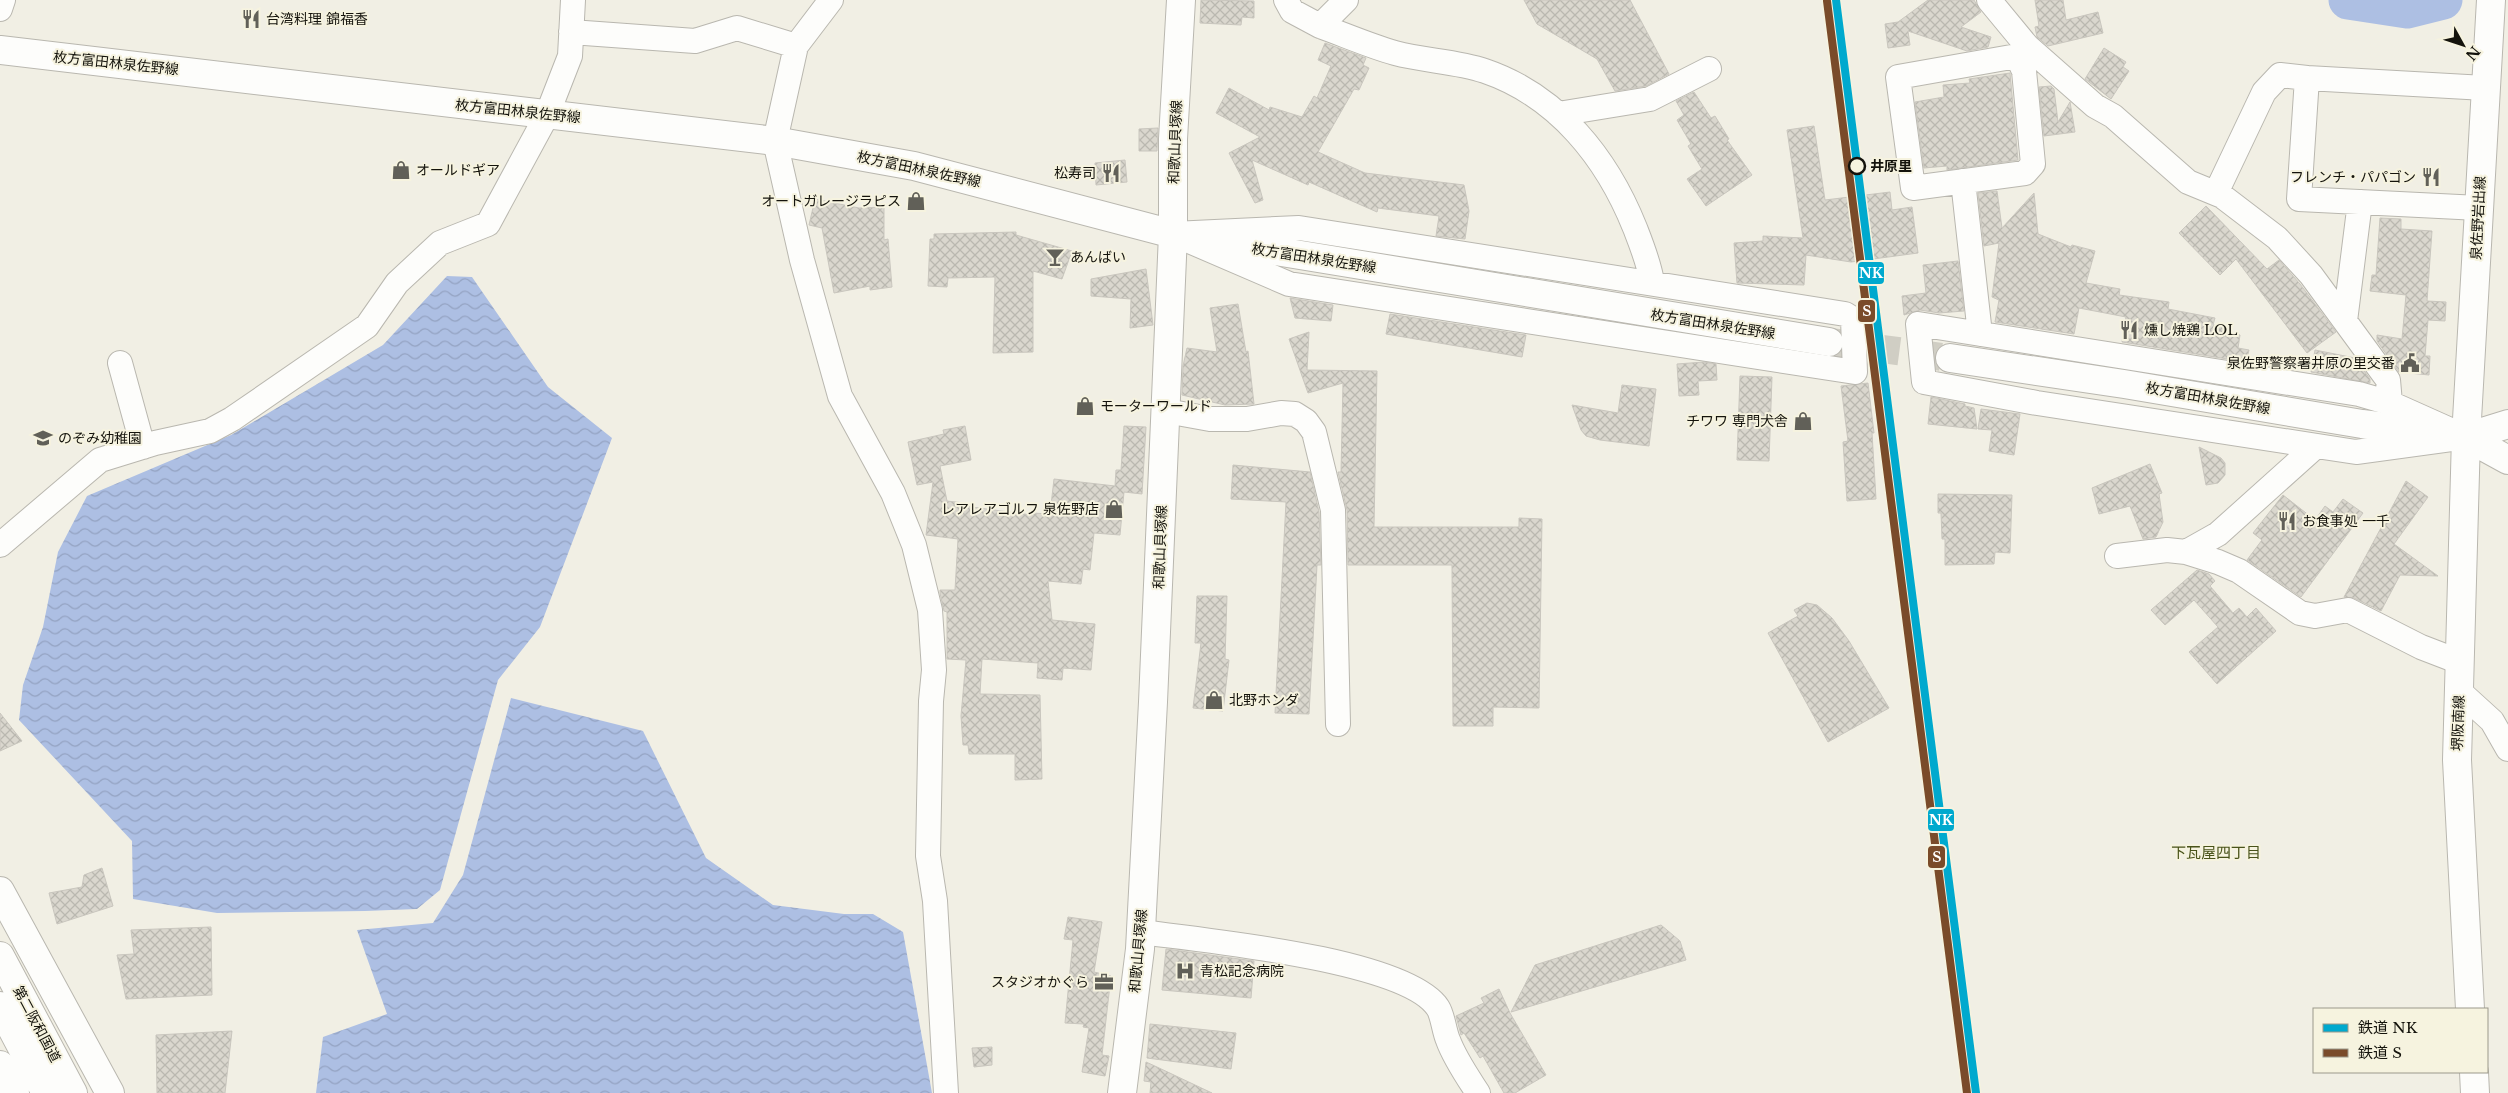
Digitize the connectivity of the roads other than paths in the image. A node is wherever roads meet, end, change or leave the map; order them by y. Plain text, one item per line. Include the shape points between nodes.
1 (2, 0) edge
2 (573, 0) edge
3 (831, 0) edge
4 (1181, 0) edge
5 (1286, 0) edge
6 (1346, 0) edge
7 (1989, 0) edge
8 (2491, 7) edge
9 (0, 9) edge
10 (1320, 26) junction
11 (571, 32) junction
12 (796, 46) junction
13 (0, 50) edge
14 (2022, 51) junction
15 (1709, 69) dead end
16 (2307, 78) junction
17 (2485, 88) junction
18 (547, 114) junction
19 (1558, 114) junction
20 (775, 141) junction
21 (1963, 181) junction
22 (2216, 194) junction
23 (2360, 202) junction
24 (2479, 208) junction
25 (1173, 234) junction
26 (1652, 282) junction
27 (2345, 321) junction
28 (1980, 334) junction
29 (1829, 342) tunnel mouth
30 (1950, 358) tunnel mouth
31 (120, 363) dead end
32 (2390, 403) junction
33 (1166, 411) junction
34 (2508, 424) edge
35 (2466, 437) junction
36 (149, 445) junction
37 (2316, 446) junction
38 (2508, 460) edge
39 (0, 545) edge
40 (2186, 552) junction
41 (2117, 556) dead end
42 (2460, 662) junction
43 (2459, 691) junction
44 (1338, 724) dead end
45 (2508, 749) edge
46 (0, 891) edge
47 (1141, 932) junction
48 (0, 956) edge
49 (0, 1006) edge
50 (2470, 1008) edge
51 (0, 1064) edge
52 (2474, 1073) edge
53 (15, 1093) edge
54 (46, 1093) edge
55 (74, 1093) edge
56 (110, 1093) edge
57 (946, 1093) edge
58 (1122, 1093) edge
59 (1478, 1093) edge
60 (2475, 1093) edge

1 - 9 street
2 - 11 street
3 - 12 street
4 - 25 main road, 和歌山貝塚線 via 1173,139
5 - 10 street via 1292,11
6 - 10 street
7 - 14 street
8 - 17 main road, 泉佐野岩出線
10 - 19 street via 1396,53 1484,70 1516,84
11 - 12 street via 695,41 737,28
11 - 18 street via 570,56
12 - 20 street
13 - 18 main road, 枚方富田林泉佐野線
14 - 21 street via 2033,164 2025,173
14 - 21 street via 1898,77 1914,188
14 - 22 street via 2113,116 2188,182
15 - 19 street via 1650,99
16 - 17 street
16 - 22 street via 2280,75 2264,92
16 - 23 street via 2299,199
17 - 24 main road, 泉佐野岩出線
18 - 20 main road, 枚方富田林泉佐野線
18 - 36 street via 488,224 440,243 398,283 367,326 232,420 210,431
19 - 26 street via 1574,127 1599,158 1626,205 1650,265
20 - 25 main road, 枚方富田林泉佐野線 via 914,166
20 - 57 street via 802,260 840,396 893,493 914,545 930,610 934,670 928,856 935,901
21 - 28 street
22 - 27 street via 2277,238 2312,275
23 - 24 street
23 - 27 street
24 - 35 main road, 泉佐野岩出線
25 - 26 street via 1299,228
25 - 26 street via 1289,284 1855,372 1853,319 1845,314
25 - 29 main road, 枚方富田林泉佐野線
25 - 33 main road, 和歌山貝塚線
27 - 32 street via 2388,380
28 - 32 street via 2360,394
28 - 37 street via 1918,324 1924,382 2037,403
30 - 35 main road, 枚方富田林泉佐野線 via 2362,424
31 - 36 street
32 - 35 street
33 - 44 street via 1210,419 1295,414 1314,432 1333,510
33 - 47 main road, 和歌山貝塚線
34 - 35 main road
35 - 37 street via 2356,452
35 - 38 main road
35 - 42 main road, 堺阪南線
36 - 39 street via 100,460
37 - 40 street via 2218,534
40 - 41 street via 2167,550
40 - 42 street via 2239,571 2300,613 2315,616 2348,610 2421,647
42 - 43 main road, 堺阪南線
43 - 45 street via 2492,720
43 - 50 main road, 堺阪南線 via 2457,760
46 - 56 main road
47 - 58 main road, 和歌山貝塚線
47 - 59 street via 1299,954 1386,976 1414,988 1438,1008 1448,1041
48 - 55 main road, 第二阪和国道
49 - 54 main road, 第二阪和国道
51 - 53 main road
52 - 60 main road

